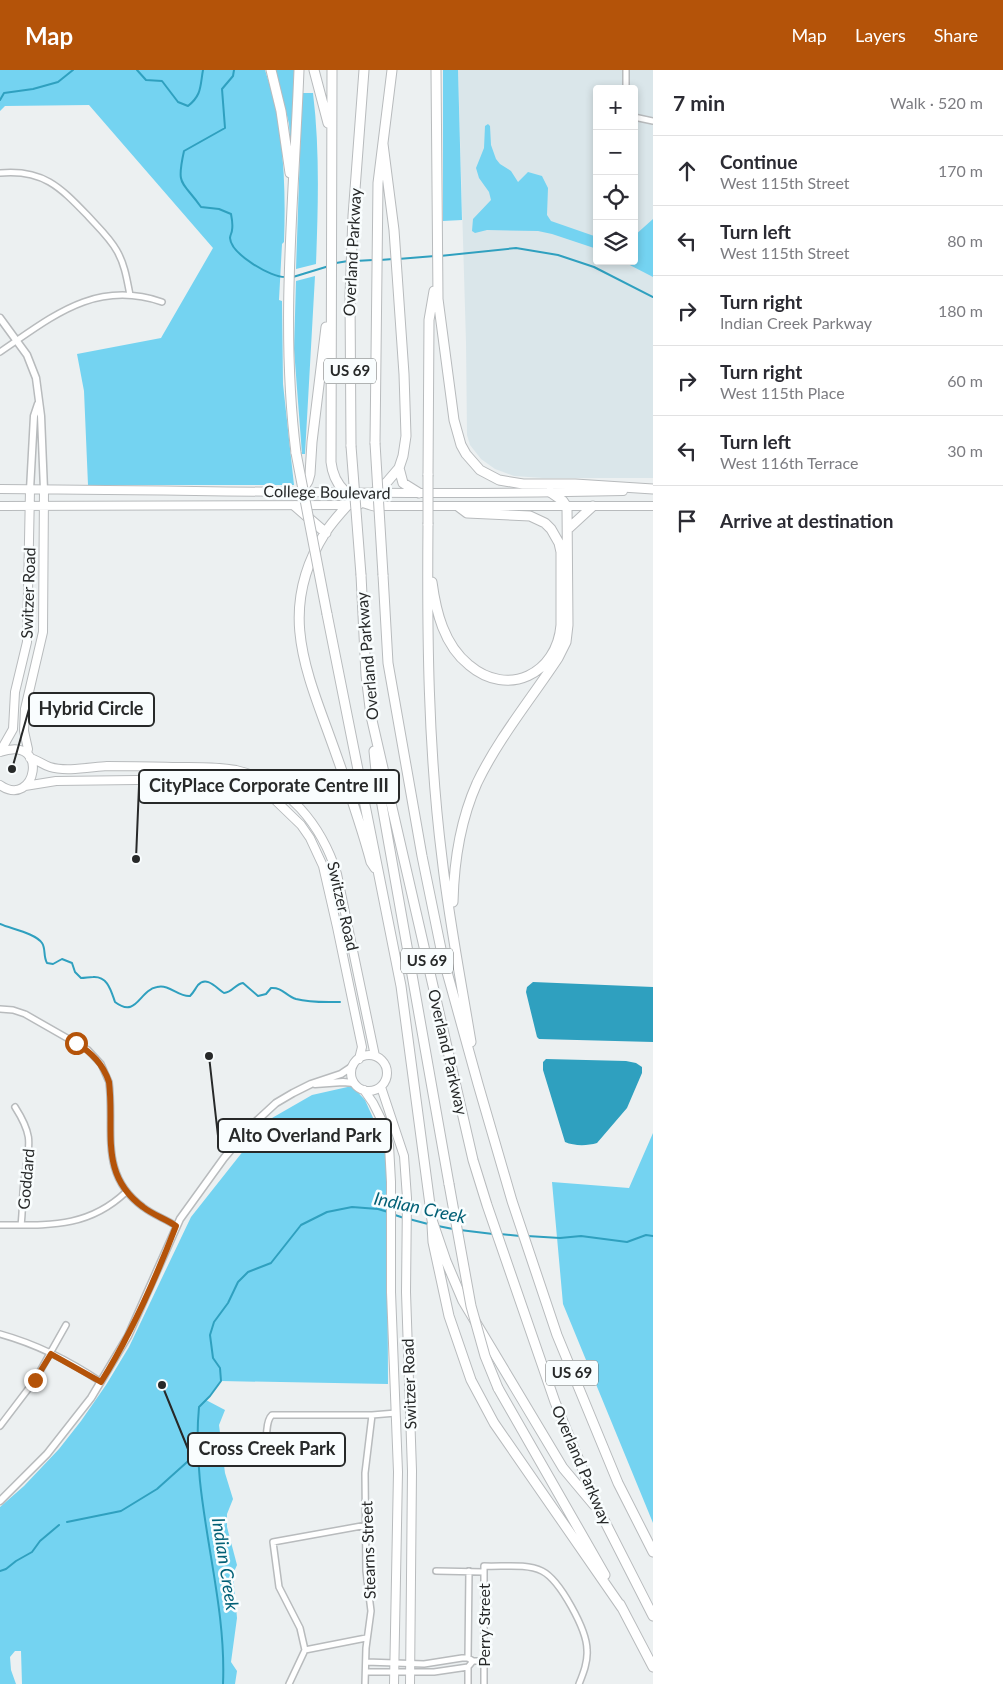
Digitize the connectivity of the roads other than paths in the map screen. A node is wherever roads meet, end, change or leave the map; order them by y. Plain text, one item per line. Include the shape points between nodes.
1 (271, 70) edge
2 (299, 70) edge
3 (314, 70) edge
4 (332, 70) edge
5 (364, 70) edge
6 (392, 70) edge
7 (436, 70) edge
8 (626, 70) edge
9 (626, 85) edge
10 (638, 118) edge
11 (653, 121) edge
12 (331, 135) junction
13 (383, 144) junction
14 (0, 173) edge
15 (292, 195) junction
16 (436, 274) junction
17 (130, 295) junction
18 (162, 302) dead end
19 (330, 302) junction
20 (0, 318) edge
21 (17, 340) junction
22 (0, 352) edge
23 (38, 403) junction
24 (33, 449) junction
25 (43, 449) junction
26 (399, 468) junction
27 (653, 489) edge
28 (0, 490) edge
29 (30, 490) junction
30 (44, 490) junction
31 (300, 492) junction
32 (550, 492) junction
33 (372, 493) junction
34 (419, 493) junction
35 (354, 500) junction
36 (0, 506) edge
37 (30, 506) junction
38 (44, 506) junction
39 (295, 506) junction
40 (567, 506) junction
41 (593, 506) junction
42 (653, 506) edge
43 (379, 507) joint
44 (459, 507) junction
45 (568, 528) junction
46 (326, 533) junction
47 (428, 546) junction
48 (28, 636) junction
49 (43, 638) junction
50 (371, 716) junction
51 (0, 752) edge
52 (28, 755) junction
53 (106, 766) junction
54 (107, 781) junction
55 (0, 785) edge
56 (25, 786) junction
57 (280, 791) junction
58 (274, 799) junction
59 (379, 876) junction
60 (348, 925) junction
61 (452, 925) junction
62 (337, 926) junction
63 (0, 1009) edge
64 (375, 1056) junction
65 (359, 1059) junction
66 (353, 1066) junction
67 (354, 1083) junction
68 (312, 1084) junction
69 (478, 1084) junction
70 (381, 1087) junction
71 (364, 1090) junction
72 (15, 1107) dead end
73 (126, 1192) junction
74 (0, 1225) edge
75 (22, 1225) junction
76 (176, 1226) junction
77 (436, 1241) junction
78 (66, 1325) dead end
79 (0, 1334) edge
80 (51, 1354) junction
81 (101, 1382) junction
82 (396, 1413) junction
83 (372, 1415) junction
84 (0, 1426) edge
85 (267, 1460) dead end
86 (0, 1501) edge
87 (601, 1514) junction
88 (366, 1525) junction
89 (653, 1552) edge
90 (484, 1569) junction
91 (436, 1571) dead end
92 (469, 1571) junction
93 (622, 1608) junction
94 (653, 1616) edge
95 (366, 1638) junction
96 (306, 1650) junction
97 (470, 1660) junction
98 (484, 1661) junction
99 (366, 1662) junction
100 (394, 1663) junction
101 (410, 1663) junction
102 (468, 1667) junction
103 (653, 1667) edge
104 (366, 1672) junction
105 (410, 1672) junction
106 (394, 1673) junction
107 (289, 1684) edge
108 (365, 1684) edge
109 (394, 1684) edge
110 (410, 1684) edge
111 (468, 1684) edge
112 (484, 1684) edge
113 (578, 1684) edge

1 - 15 highway via 281,111
2 - 15 highway
3 - 12 highway
4 - 12 highway
5 - 50 highway, Overland Parkway / US 69, bridge via 350,296 351,446
6 - 13 highway, Overland Parkway / US 69
7 - 16 highway
8 - 9 street
10 - 11 street
12 - 19 highway
13 - 26 highway via 394,230 407,416
13 - 69 highway, Overland Parkway / US 69, bridge via 377,219 375,443 388,663 442,954
14 - 17 street via 36,175 62,190 117,251
15 - 59 highway, bridge via 289,379 296,453
16 - 27 highway via 457,435 466,454 480,470 511,483
16 - 47 highway, bridge via 428,320
17 - 18 street
17 - 21 street via 99,298 66,308
19 - 31 highway via 310,474
19 - 35 highway via 331,462 334,476
20 - 21 street
21 - 22 street
21 - 23 street via 33,368
23 - 24 street via 34,416
23 - 25 street
24 - 25 street
24 - 29 street
25 - 30 street
26 - 33 highway
26 - 34 highway via 403,483
27 - 32 main road, College Boulevard
28 - 29 main road, College Boulevard
29 - 30 main road, College Boulevard
29 - 37 main road, Switzer Road
30 - 31 main road, College Boulevard
30 - 38 main road, Switzer Road
31 - 35 main road, College Boulevard
32 - 34 main road, College Boulevard
32 - 40 highway
33 - 34 main road, College Boulevard
33 - 35 highway
35 - 39 main road, College Boulevard
35 - 43 highway
35 - 46 highway
36 - 37 main road, College Boulevard
37 - 38 main road, College Boulevard
37 - 48 main road, Switzer Road
38 - 39 main road, College Boulevard
38 - 49 main road, Switzer Road
39 - 46 highway
40 - 41 main road, College Boulevard
40 - 44 main road, College Boulevard
40 - 45 highway
41 - 42 main road, College Boulevard
41 - 45 highway
43 - 44 main road, College Boulevard
44 - 47 highway via 467,513 530,516 545,523 555,535 561,552 560,634 555,651 544,664 531,674 508,680 487,676 468,665 450,643 439,618
45 - 61 highway via 566,642 493,755 470,800 454,869
46 - 59 highway via 312,561 301,598 301,648 309,681 352,798 371,862
47 - 61 highway via 432,740 442,858
48 - 49 main road
48 - 51 main road, Switzer Road via 15,692 13,729
49 - 52 main road, Switzer Road via 25,709
50 - 87 highway, Overland Parkway / US 69 via 473,1160 555,1402
50 - 93 highway, bridge via 378,781 449,1184 471,1306 485,1356 498,1388
51 - 52 main road via 10,748
52 - 53 main road, Switzer Road via 51,768
52 - 56 main road via 34,768
53 - 54 main road
53 - 57 main road, Switzer Road via 217,767 252,775
54 - 56 main road, Switzer Road via 56,781
54 - 58 main road, Switzer Road via 227,780 255,788
55 - 56 main road, Switzer Road via 11,790
57 - 58 main road
57 - 60 main road, Switzer Road via 304,812 323,838 338,874
58 - 62 main road, Switzer Road via 294,818 314,847 323,866
59 - 77 highway via 406,1018 428,1185 431,1234
60 - 62 main road
60 - 64 main road, Switzer Road
61 - 69 highway
62 - 65 main road, Switzer Road via 362,1047
63 - 73 street via 25,1014 88,1050 101,1064 109,1082 110,1152 117,1177
64 - 65 main road
64 - 70 main road, Switzer Road via 386,1067 387,1078
65 - 66 main road
66 - 67 main road
66 - 68 street via 341,1074
67 - 68 street
67 - 71 main road, Switzer Road
68 - 76 street via 268,1109 251,1126
69 - 89 highway, Overland Parkway / US 69 via 512,1201 557,1335 618,1483
70 - 71 main road
70 - 101 main road, Switzer Road via 404,1156 407,1198 412,1471
71 - 82 main road, Switzer Road via 383,1123 389,1145
72 - 75 street, Goddard via 27,1128 29,1141
73 - 75 street via 104,1209 76,1220 60,1224
73 - 76 street via 144,1209
74 - 75 street
76 - 81 street via 141,1310
77 - 87 highway via 477,1325 563,1468
77 - 93 highway via 454,1334 482,1402
78 - 80 street
79 - 80 street
80 - 81 street
80 - 84 street
81 - 86 street via 47,1454
82 - 83 street
82 - 100 main road, Switzer Road
83 - 85 street via 272,1415 267,1425
83 - 88 street, Stearns Street via 365,1473
87 - 94 highway, Overland Parkway / US 69
88 - 95 street, Stearns Street via 366,1579 371,1611
88 - 96 street via 273,1542 279,1587 300,1628
90 - 92 street
90 - 98 street, Perry Street
90 - 113 street via 540,1570 562,1592 587,1643 586,1664
91 - 92 street
92 - 97 street
93 - 103 highway
95 - 96 street
95 - 99 street, Stearns Street
96 - 107 street
97 - 98 street
97 - 101 street
97 - 102 street
98 - 112 street, Perry Street
99 - 100 street
99 - 104 street, Stearns Street
100 - 101 street
100 - 106 main road, Switzer Road
101 - 105 main road, Switzer Road
102 - 105 street
102 - 111 street
104 - 106 street
104 - 108 street, Stearns Street
105 - 106 street
105 - 110 main road, Switzer Road
106 - 109 main road, Switzer Road

